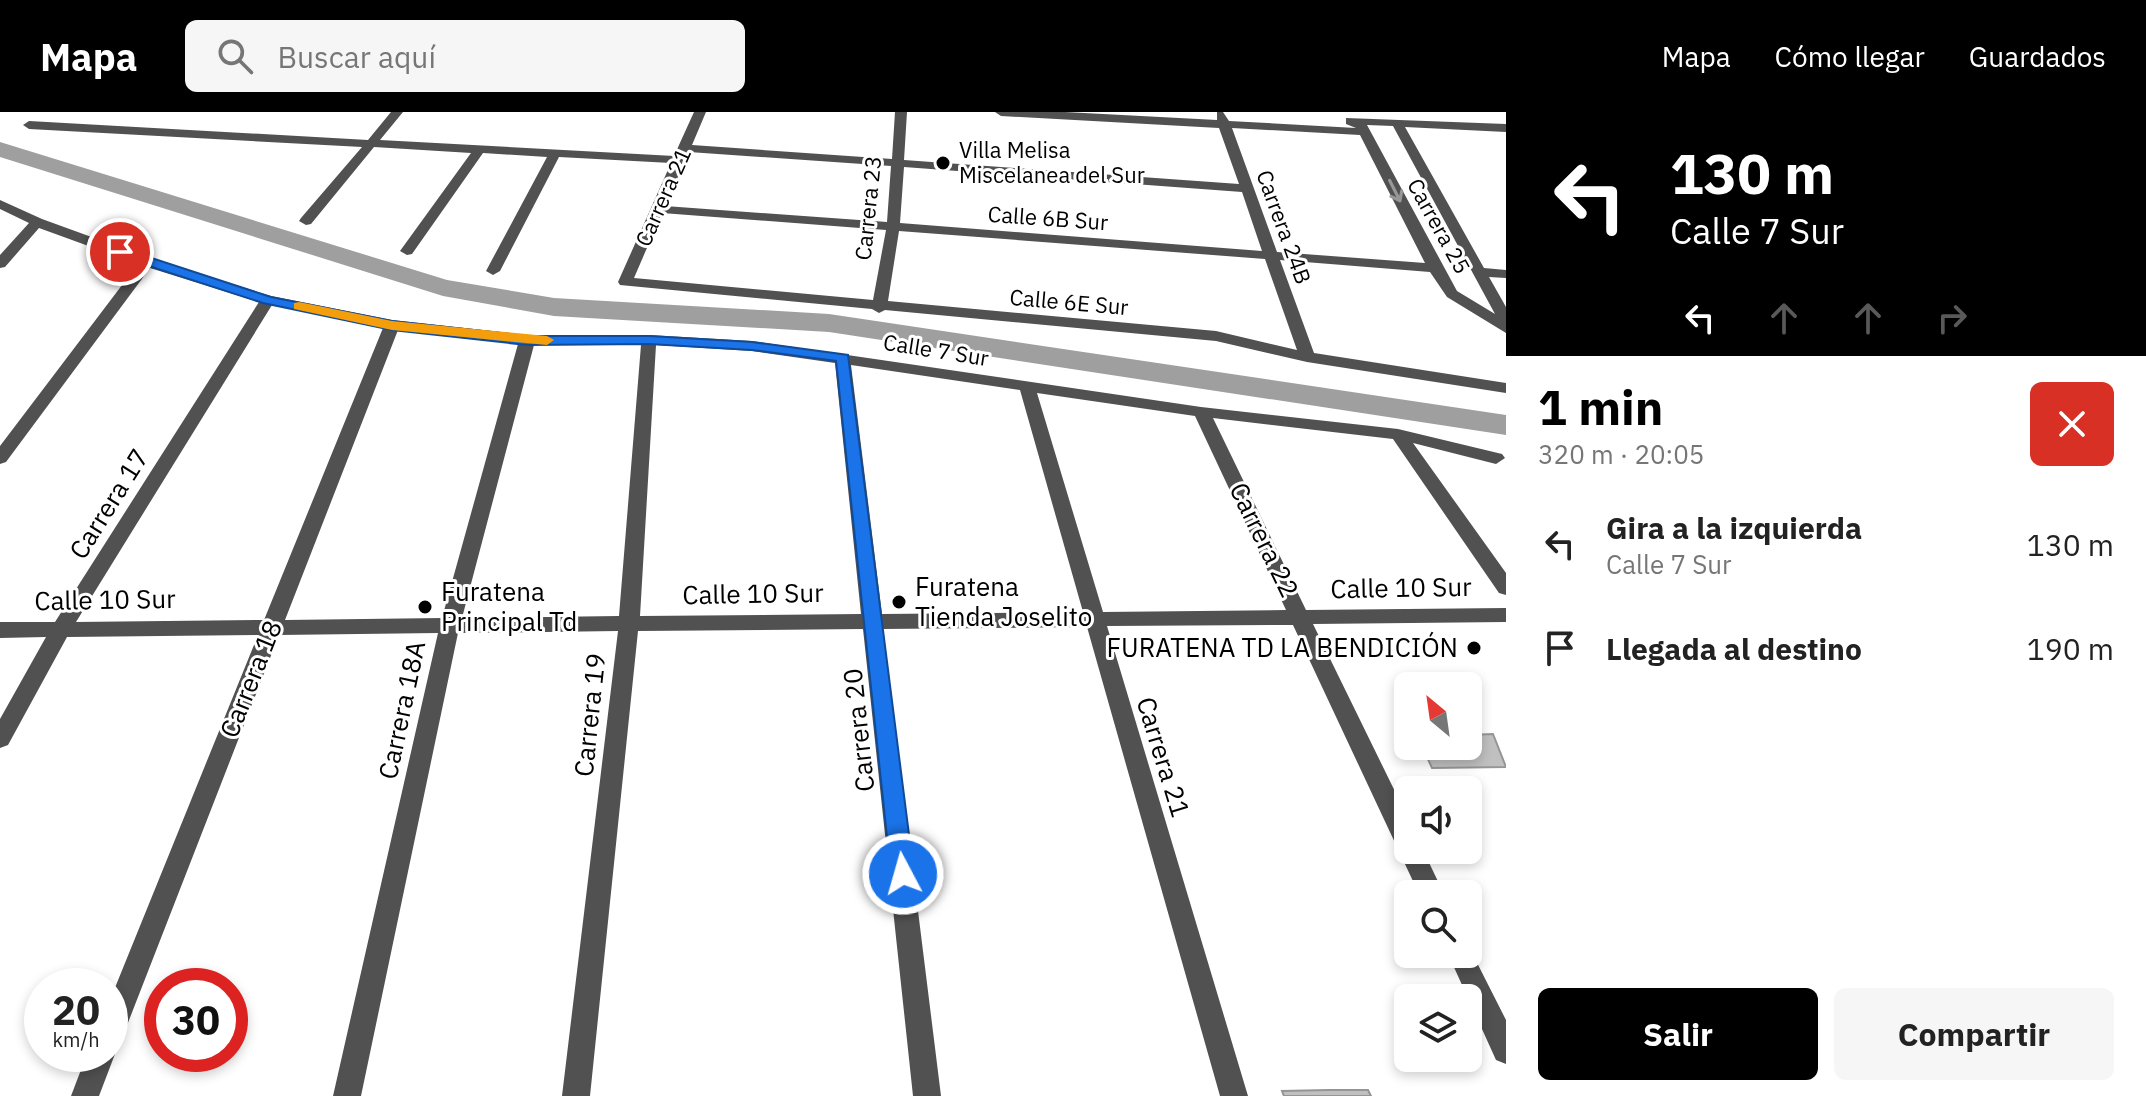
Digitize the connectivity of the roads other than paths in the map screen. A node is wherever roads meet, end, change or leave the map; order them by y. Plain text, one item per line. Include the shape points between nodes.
1 (45, 112) edge
2 (397, 112) edge
3 (700, 112) edge
4 (901, 112) edge
5 (1001, 112) edge
6 (1202, 112) edge
7 (1221, 117) edge
8 (1398, 125) junction
9 (1362, 127) junction
10 (1506, 128) edge
11 (1506, 136) edge
12 (372, 142) junction
13 (480, 149) junction
14 (555, 153) junction
15 (682, 154) junction
16 (897, 163) junction
17 (1247, 188) junction
18 (0, 204) edge
19 (657, 209) junction
20 (306, 221) dead end
21 (37, 222) junction
22 (893, 229) junction
23 (407, 251) dead end
24 (1272, 256) junction
25 (147, 262) junction
26 (0, 264) edge
27 (1435, 268) junction
28 (493, 271) dead end
29 (1477, 272) junction
30 (1506, 274) edge
31 (625, 282) joint
32 (268, 300) junction
33 (879, 308) junction
34 (1506, 321) edge
35 (392, 325) junction
36 (1506, 328) edge
37 (527, 340) junction
38 (649, 340) junction
39 (1307, 357) junction
40 (842, 358) junction
41 (1027, 386) junction
42 (1506, 388) edge
43 (1201, 412) junction
44 (1398, 434) junction
45 (0, 458) edge
46 (1496, 458) dead end
47 (1506, 588) edge
48 (1506, 615) edge
49 (1302, 617) junction
50 (1093, 619) junction
51 (875, 621) junction
52 (629, 623) junction
53 (450, 625) junction
54 (272, 626) junction
55 (61, 629) junction
56 (0, 630) edge
57 (0, 739) edge
58 (1394, 813) edge
59 (1468, 968) edge
60 (128, 988) edge
61 (1506, 1050) edge
62 (94, 1072) edge
63 (85, 1096) edge
64 (347, 1096) edge
65 (576, 1096) edge
66 (927, 1096) edge
67 (1234, 1096) edge

1 - 12 street via 29,125
2 - 12 street
3 - 15 street, Carrera 21
4 - 16 street, Carrera 23
5 - 7 street
6 - 7 street
7 - 9 street
7 - 17 street, Carrera 24B
8 - 9 street
8 - 10 street
8 - 11 street
8 - 29 street, Carrera 25
9 -> 27 street, Carrera 25
12 - 13 street
12 - 20 street
13 - 14 street
13 - 23 street
14 - 15 street
14 - 28 street
15 - 16 street
15 - 19 street, Carrera 21
16 - 17 street
16 - 22 street, Carrera 23
17 - 24 street, Carrera 24B
18 - 21 street, Calle 7 Sur
19 - 22 street, Calle 6B Sur
19 - 31 street, Carrera 21
21 - 25 street, Calle 7 Sur
21 - 26 street
22 - 24 street, Calle 6B Sur
22 - 33 street, Carrera 23
24 - 27 street, Calle 6B Sur
24 - 39 street, Carrera 24B
25 - 32 street, Calle 7 Sur
25 - 45 street
27 - 36 street, Carrera 25 via 1452,294
29 - 30 street
29 - 34 street, Carrera 25
31 - 33 street, Calle 6E Sur
32 - 35 street, Calle 7 Sur
32 - 55 street, Carrera 17
33 - 39 street, Calle 6E Sur via 1216,336
35 - 37 street, Calle 7 Sur
35 - 54 street, Carrera 18
37 - 38 street, Calle 7 Sur
37 - 53 street, Carrera 18A
38 - 40 street, Calle 7 Sur
38 - 52 street, Carrera 19
39 - 42 street, Calle 6E Sur
40 - 41 street, Calle 7 Sur
40 - 51 street, Carrera 20
41 - 43 street, Calle 7 Sur
41 - 50 street, Carrera 21
43 - 44 street, Calle 7 Sur
43 - 49 street, Carrera 22
44 - 46 street, Calle 7 Sur
44 - 47 street
48 - 49 street, Calle 10 Sur
49 - 50 street, Calle 10 Sur
49 - 58 street, Carrera 22
50 - 51 street, Calle 10 Sur
50 - 67 street, Carrera 21
51 - 52 street, Calle 10 Sur
51 - 66 street, Carrera 20
52 - 53 street, Calle 10 Sur
52 - 65 street, Carrera 19
53 - 54 street, Calle 10 Sur
53 - 64 street, Carrera 18A
54 - 55 street, Calle 10 Sur
54 - 60 street, Carrera 18
55 - 56 street, Calle 10 Sur
55 - 57 street, Carrera 17
59 - 61 street
62 - 63 street

